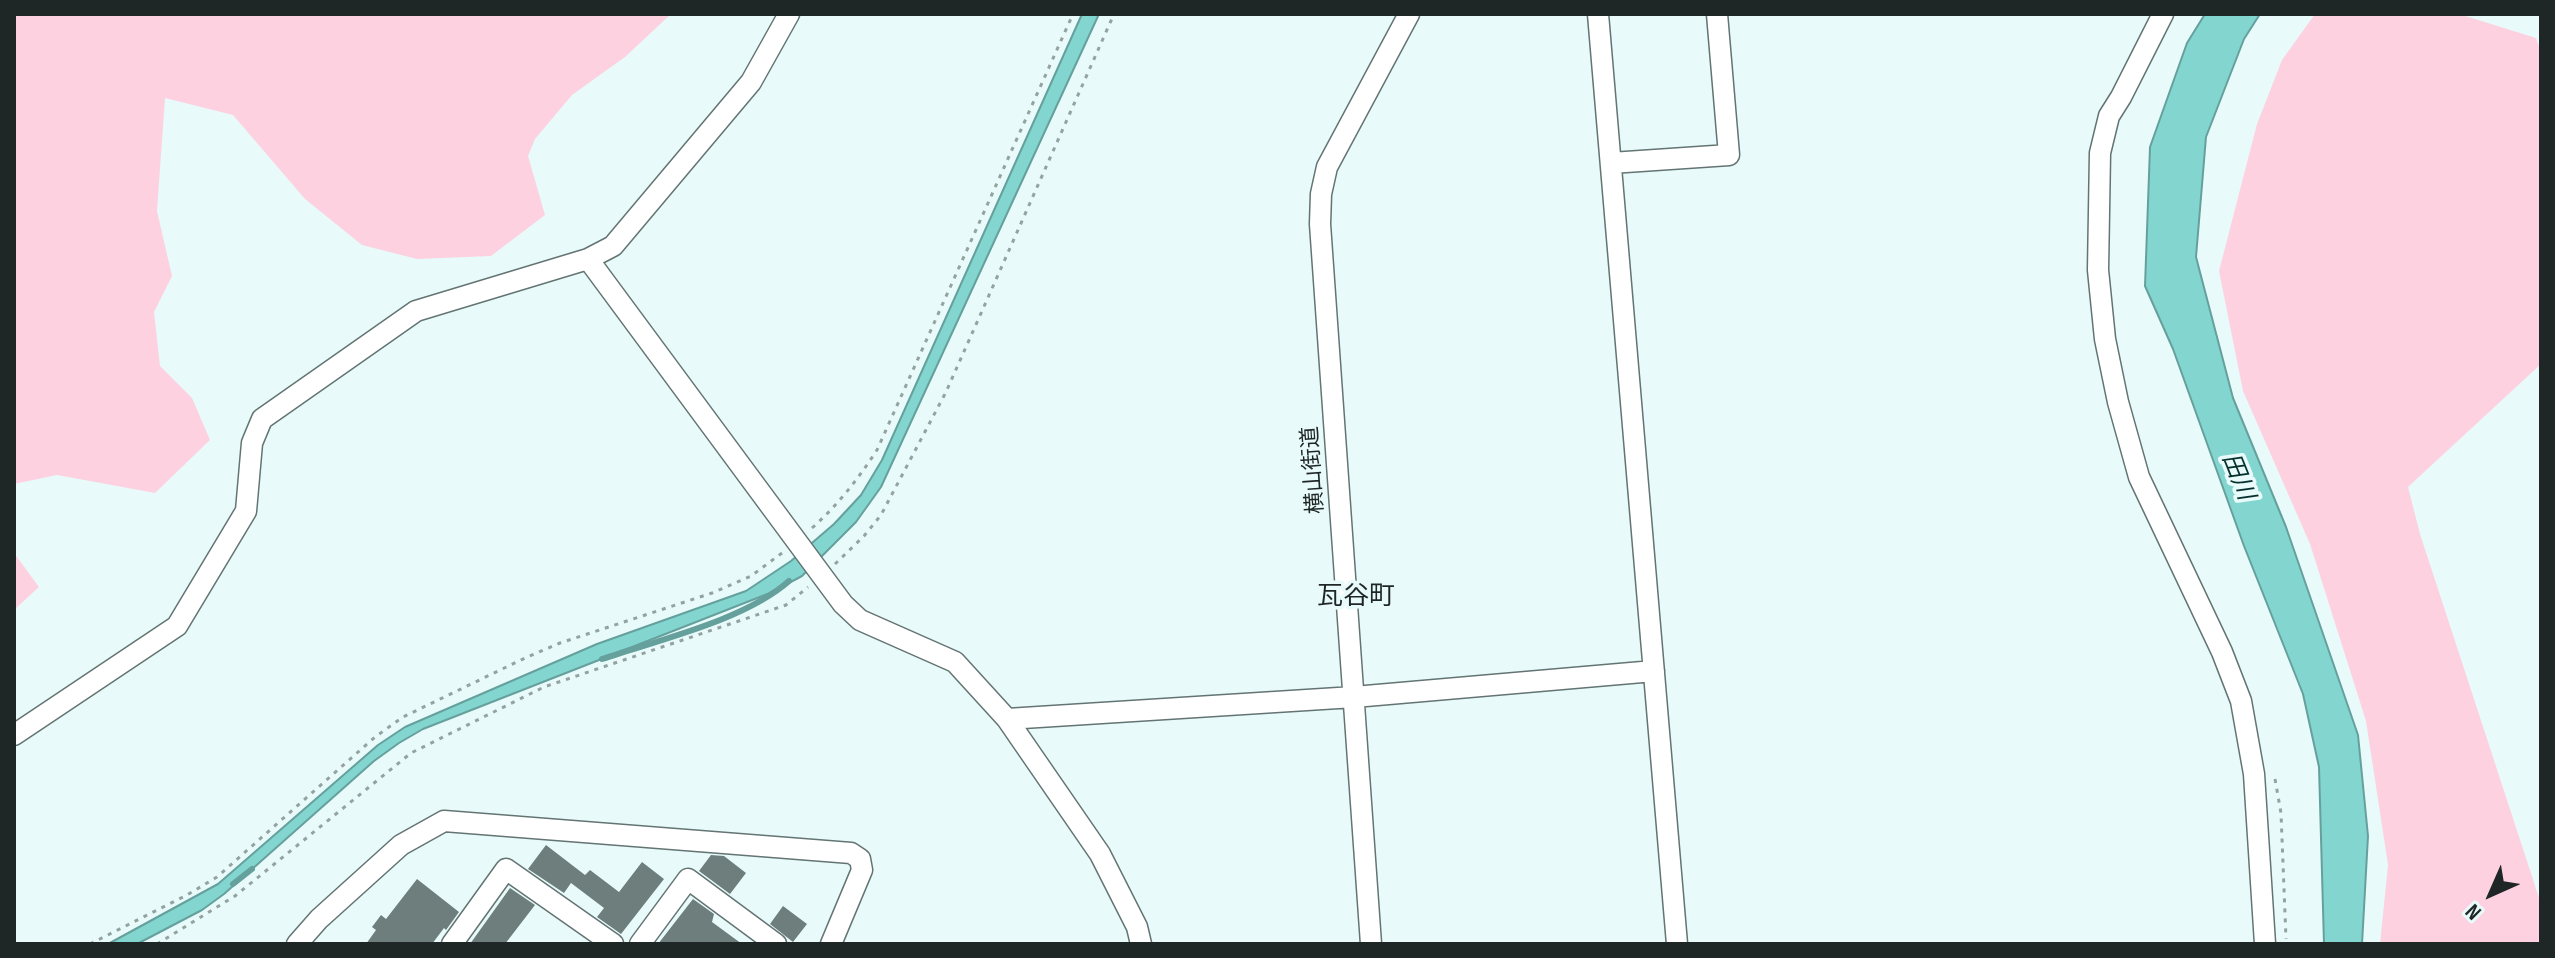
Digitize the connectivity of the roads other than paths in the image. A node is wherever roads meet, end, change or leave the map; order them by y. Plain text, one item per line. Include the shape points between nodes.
1 (789, 14) edge
2 (1409, 14) edge
3 (1598, 14) edge
4 (1717, 14) edge
5 (2163, 14) edge
6 (1611, 163) junction
7 (588, 259) junction
8 (1654, 671) junction
9 (1354, 697) junction
10 (1007, 719) junction
11 (14, 735) edge
12 (297, 944) edge
13 (452, 944) edge
14 (613, 944) edge
15 (640, 944) edge
16 (776, 944) edge
17 (831, 944) edge
18 (1141, 944) edge
19 (1371, 944) edge
20 (1677, 944) edge
21 (2265, 944) edge

1 - 7 street via 751,82 613,246
2 - 9 street, 横山街道 via 1339,142 1321,194
3 - 6 street
4 - 6 street via 1729,155
5 - 21 street via 2109,116 2100,153 2098,270 2105,339 2139,477 2241,701 2254,774
6 - 8 street
7 - 10 street via 843,604 860,620 955,662
7 - 11 street via 416,311 262,419 252,443 246,511 177,626
8 - 9 street
8 - 20 street
9 - 10 street
9 - 19 street, 横山街道
10 - 18 street via 1100,854
12 - 17 street via 401,845 444,821 851,853 860,859 862,870
13 - 14 street via 506,869
15 - 16 street via 688,879

